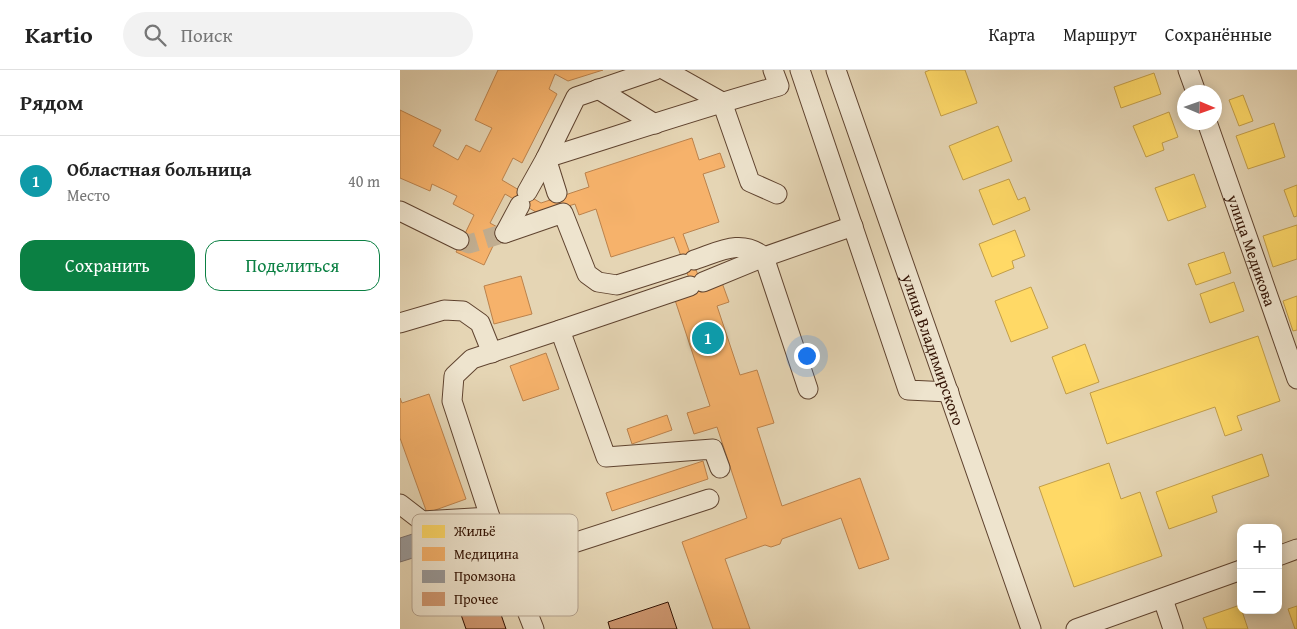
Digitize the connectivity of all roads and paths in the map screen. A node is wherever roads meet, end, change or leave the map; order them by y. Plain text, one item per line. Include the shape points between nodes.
1 (655, 70) edge
2 (665, 70) edge
3 (836, 70) edge
4 (1188, 70) edge
5 (802, 75) edge
6 (776, 78) edge
7 (1193, 85) edge
8 (598, 89) junction
9 (722, 102) junction
10 (655, 124) junction
11 (1210, 130) edge
12 (546, 158) junction
13 (557, 193) dead end
14 (777, 194) dead end
15 (400, 212) edge
16 (853, 226) junction
17 (459, 240) tunnel mouth
18 (764, 257) junction
19 (400, 323) edge
20 (560, 330) junction
21 (492, 353) junction
22 (1297, 379) edge
23 (808, 389) dead end
24 (948, 392) junction
25 (720, 468) dead end
26 (709, 499) dead end
27 (400, 504) edge
28 (413, 514) edge
29 (489, 514) edge
30 (578, 542) edge
31 (1297, 549) edge
32 (1282, 555) edge
33 (1237, 571) edge
34 (1163, 598) junction
35 (529, 616) edge
36 (534, 629) edge
37 (1031, 629) edge
38 (1076, 629) edge
39 (1173, 629) edge

1 - 8 street
2 - 9 street
3 - 24 street, улица Владимирского
4 - 7 street
5 - 6 street
5 - 16 street
6 - 9 street
8 - 10 street
8 - 12 street via 576,97
9 - 10 street
9 - 14 street via 750,182
10 - 12 street
11 - 22 street, улица Медикова
12 - 13 street
12 - 18 street via 505,233 563,213 587,274 598,282 617,285 733,247 745,246
15 - 17 street
16 - 18 street
16 - 24 street via 908,390
18 - 20 street via 697,284
18 - 23 street
19 - 21 street via 444,310 463,311 480,323
20 - 21 street
20 - 25 street via 606,456 713,449
21 - 29 street via 472,359 454,376 452,401
24 - 37 street, улица Владимирского
26 - 30 street
27 - 28 street
31 - 32 street
33 - 34 street
34 - 38 street
34 - 39 street
35 - 36 street

